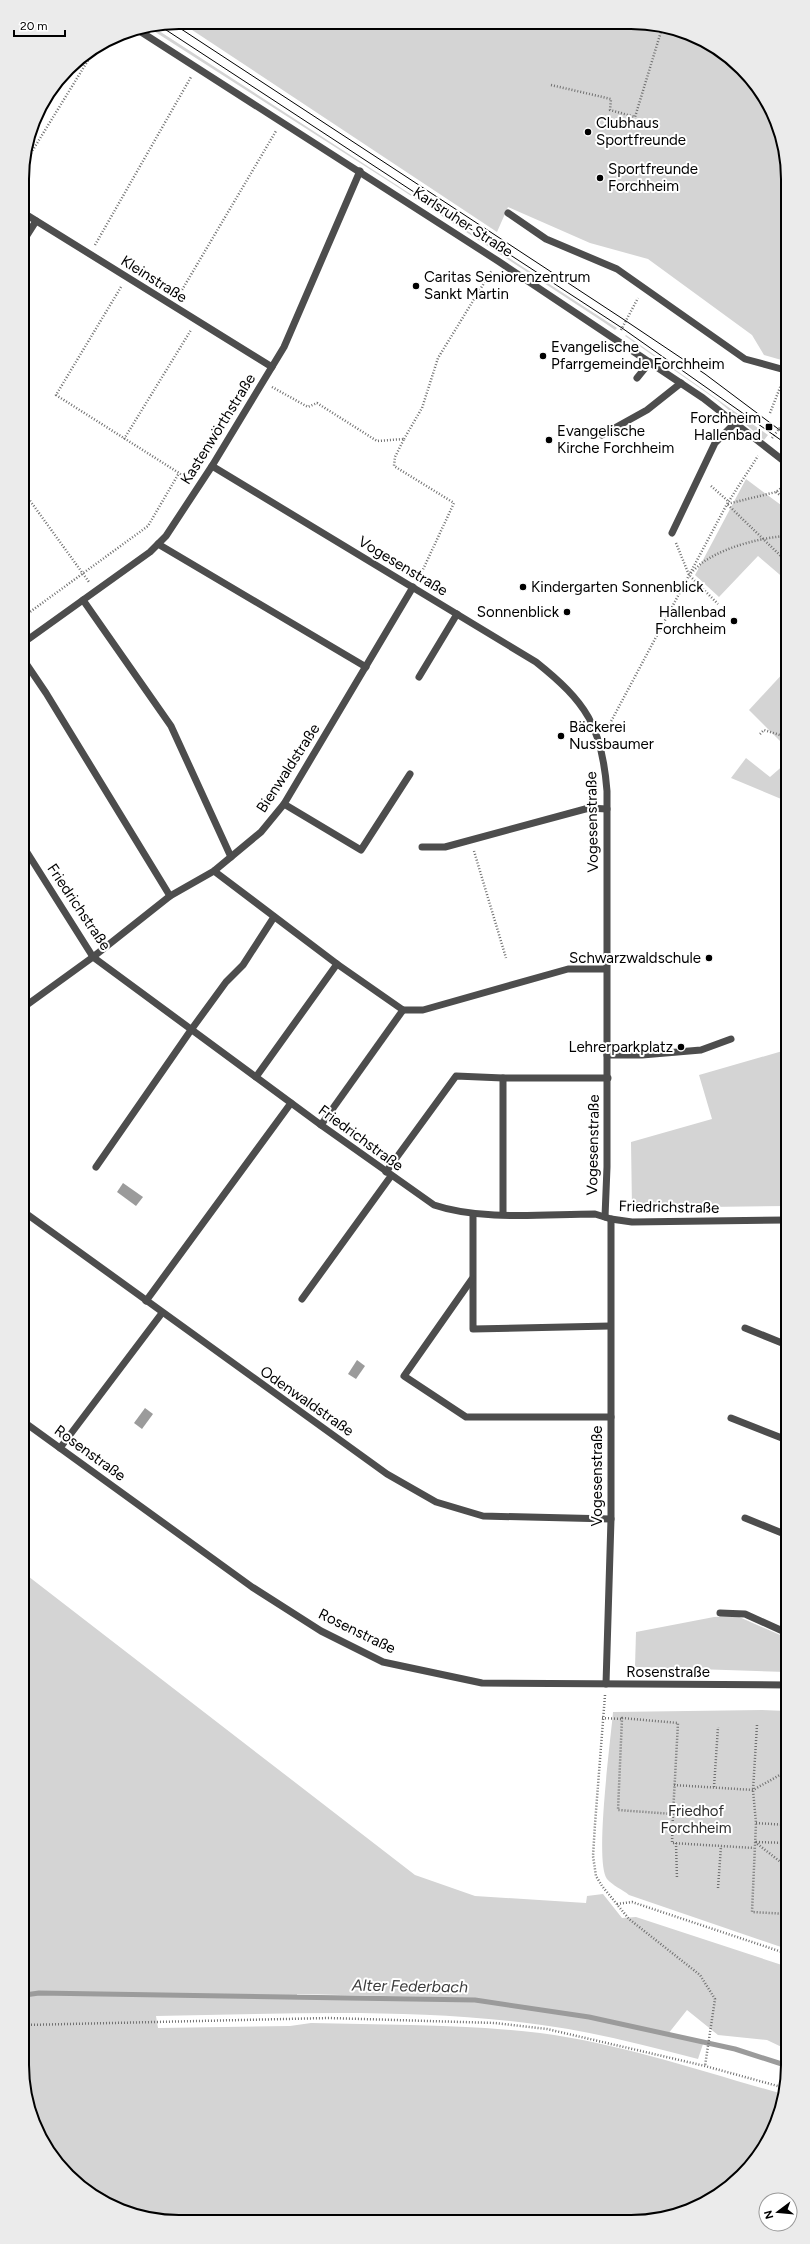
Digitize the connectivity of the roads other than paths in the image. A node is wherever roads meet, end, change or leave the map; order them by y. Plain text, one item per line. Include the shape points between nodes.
1 (143, 33) edge
2 (360, 171) junction
3 (508, 213) dead end
4 (29, 216) edge
5 (36, 221) junction
6 (29, 232) edge
7 (650, 362) junction
8 (272, 368) junction
9 (781, 369) edge
10 (637, 378) dead end
11 (681, 383) junction
12 (735, 423) junction
13 (602, 435) dead end
14 (781, 459) edge
15 (212, 466) junction
16 (672, 533) road end
17 (158, 544) junction
18 (414, 588) junction
19 (83, 600) junction
20 (457, 614) junction
21 (29, 639) edge
22 (366, 667) junction
23 (29, 668) edge
24 (419, 678) dead end
25 (410, 774) dead end
26 (284, 804) junction
27 (607, 809) junction
28 (422, 846) dead end
29 (29, 856) edge
30 (232, 856) junction
31 (214, 871) junction
32 (170, 896) junction
33 (274, 917) junction
34 (93, 957) junction
35 (337, 964) junction
36 (606, 969) junction
37 (29, 1003) edge
38 (403, 1010) junction
39 (191, 1030) junction
40 (731, 1039) dead end
41 (607, 1055) junction
42 (256, 1077) junction
43 (503, 1078) junction
44 (608, 1078) junction
45 (291, 1103) junction
46 (321, 1125) junction
47 (96, 1167) dead end
48 (389, 1174) junction
49 (473, 1214) junction
50 (503, 1214) junction
51 (29, 1216) edge
52 (608, 1218) junction
53 (781, 1220) edge
54 (472, 1279) junction
55 (302, 1299) dead end
56 (146, 1301) junction
57 (162, 1314) junction
58 (610, 1326) junction
59 (745, 1328) dead end
60 (781, 1343) edge
61 (610, 1417) junction
62 (731, 1418) dead end
63 (29, 1426) edge
64 (781, 1438) edge
65 (60, 1448) junction
66 (746, 1518) dead end
67 (611, 1519) junction
68 (781, 1533) edge
69 (720, 1613) dead end
70 (781, 1630) edge
71 (606, 1684) junction
72 (781, 1685) edge

1 - 2 street, Karlsruher Straße
2 - 7 street, Karlsruher Straße
2 - 8 street, Kastenwörthstraße via 284,347
3 - 9 street via 546,240 617,269 745,359
4 - 5 street, Kleinstraße
5 - 6 street
5 - 8 street, Kleinstraße
7 - 10 street
7 - 11 street, Karlsruher Straße
8 - 15 street, Kastenwörthstraße
11 - 12 street, Karlsruher Straße
11 - 13 street via 647,410
12 - 14 street, Karlsruher Straße
12 - 16 street via 715,443
15 - 17 street, Kastenwörthstraße
15 - 18 street, Vogesenstraße
17 - 19 street, Kastenwörthstraße
17 - 22 street
18 - 20 street, Vogesenstraße
18 - 22 street, Bienwaldstraße
19 - 21 street, Kastenwörthstraße
19 - 30 street via 171,726
20 - 24 street
20 - 27 street, Vogesenstraße via 536,662 571,693 597,733 605,770
22 - 26 street, Bienwaldstraße
23 - 32 street
25 - 26 street via 361,850
26 - 30 street, Bienwaldstraße via 261,832
27 - 28 street via 589,808 445,847
27 - 36 street, Vogesenstraße
29 - 34 street, Friedrichstraße
30 - 31 street, Bienwaldstraße
31 - 32 street, Bienwaldstraße
31 - 33 street
32 - 34 street, Bienwaldstraße
33 - 35 street
33 - 39 street via 243,965 226,982
34 - 37 street, Bienwaldstraße
34 - 39 street, Friedrichstraße
35 - 38 street
35 - 42 street
36 - 38 street via 568,969 424,1010
36 - 41 street, Vogesenstraße
38 - 46 street
39 - 42 street, Friedrichstraße
39 - 47 street
40 - 41 street via 701,1050
41 - 44 street, Vogesenstraße
42 - 45 street, Friedrichstraße
43 - 44 street
43 - 48 street via 456,1076
43 - 50 street
44 - 52 street, Vogesenstraße
45 - 46 street, Friedrichstraße
45 - 56 street
46 - 48 street, Friedrichstraße
48 - 49 street, Friedrichstraße via 434,1205
48 - 55 street
49 - 50 street, Friedrichstraße
49 - 54 street
50 - 52 street, Friedrichstraße via 595,1214
51 - 56 street, Odenwaldstraße
52 - 53 street, Friedrichstraße via 632,1222
52 - 58 street, Vogesenstraße
54 - 58 street via 472,1329
54 - 61 street via 404,1376 466,1417
56 - 57 street, Odenwaldstraße
57 - 65 street
57 - 67 street, Odenwaldstraße via 387,1474 436,1502 483,1516
58 - 61 street, Vogesenstraße
59 - 60 street
61 - 67 street, Vogesenstraße
62 - 64 street
63 - 65 street, Rosenstraße
65 - 71 street, Rosenstraße via 252,1587 321,1631 383,1662 482,1683
66 - 68 street
67 - 71 street, Vogesenstraße
69 - 70 street via 745,1614
71 - 72 street, Rosenstraße

